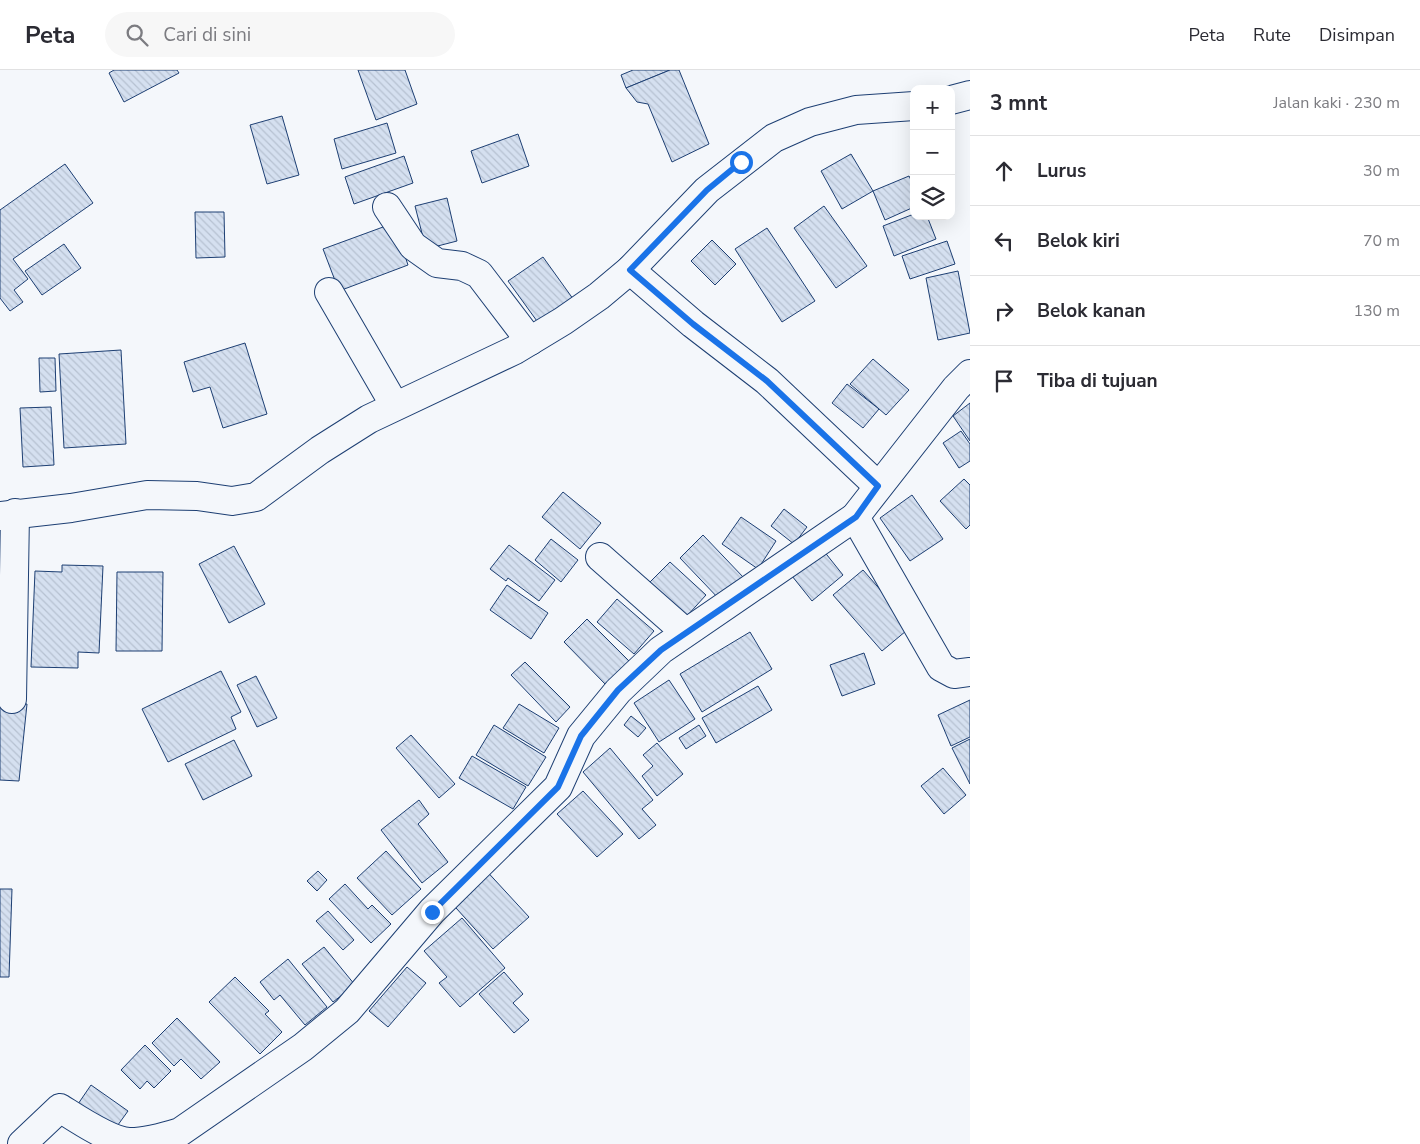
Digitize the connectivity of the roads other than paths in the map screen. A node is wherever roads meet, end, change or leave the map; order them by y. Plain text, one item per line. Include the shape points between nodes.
1 (970, 96) edge
2 (955, 99) edge
3 (910, 106) edge
4 (387, 207) dead end
5 (630, 270) junction
6 (329, 292) dead end
7 (530, 342) junction
8 (970, 374) edge
9 (395, 406) junction
10 (878, 486) junction
11 (8, 515) edge
12 (856, 517) junction
13 (600, 557) dead end
14 (685, 632) junction
15 (970, 672) edge
16 (12, 699) dead end
17 (22, 1144) edge

1 - 2 street
3 - 5 street via 856,110 810,122 774,138 707,190
4 - 7 street via 413,246 438,263 462,266 479,274
5 - 7 street
5 - 10 street via 767,381
6 - 9 street
7 - 9 street
8 - 10 street
9 - 11 street via 328,445 256,497 232,501 197,496 147,495
10 - 12 street
11 - 16 street
12 - 14 street
12 - 15 street via 941,667 954,674
13 - 14 street
14 - 17 street via 618,690 581,736 558,787 432,912 347,1012 303,1046 180,1132 128,1143 96,1130 60,1108

